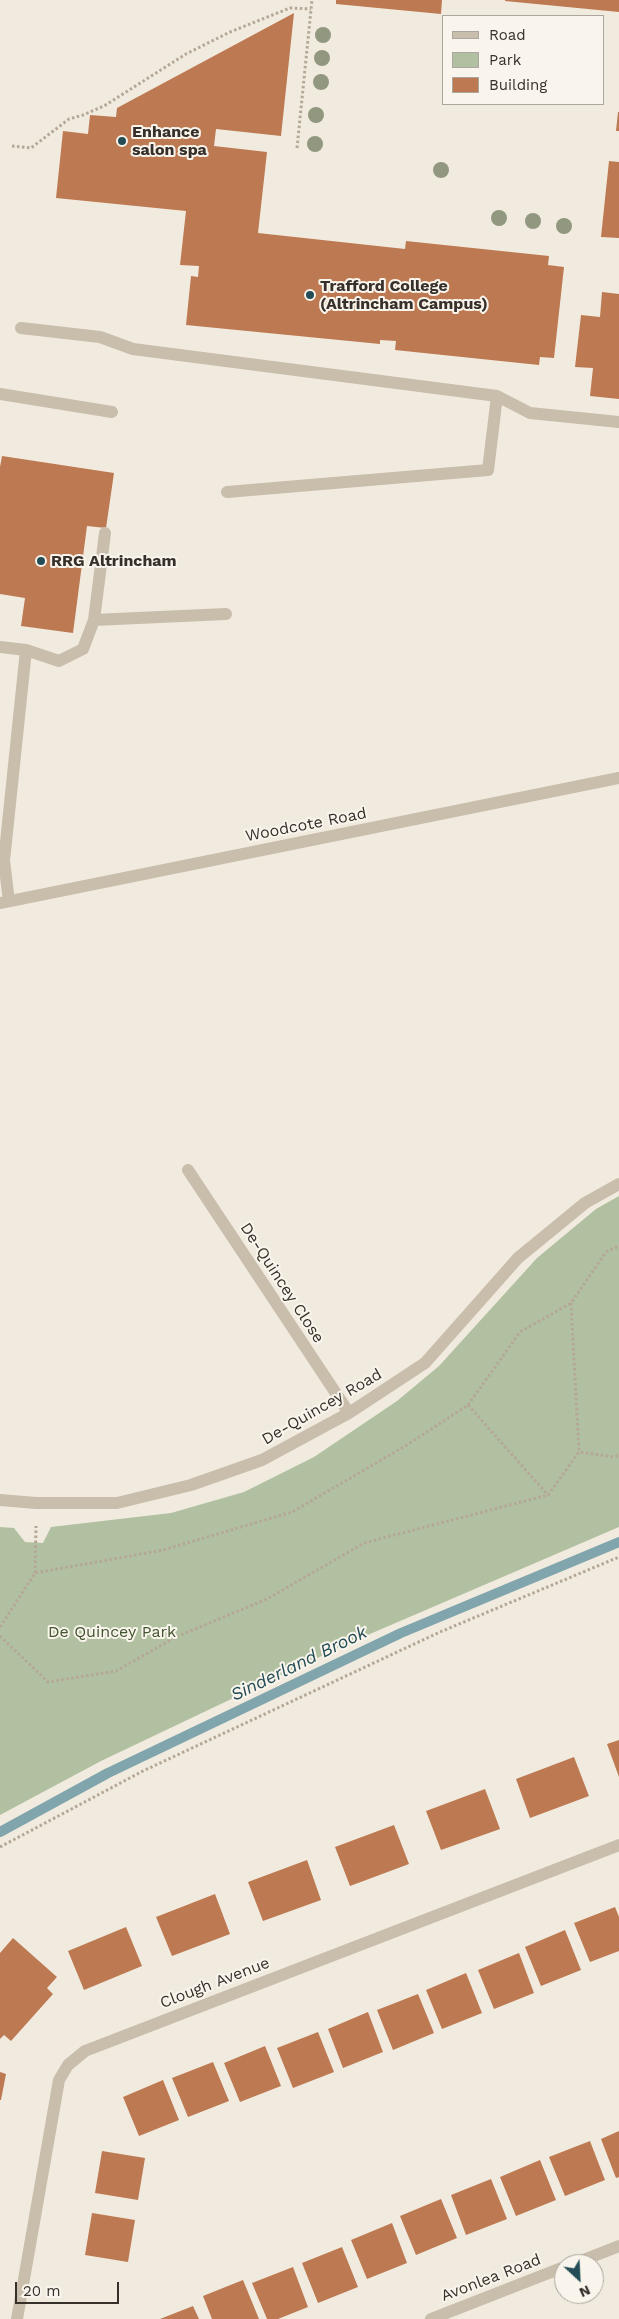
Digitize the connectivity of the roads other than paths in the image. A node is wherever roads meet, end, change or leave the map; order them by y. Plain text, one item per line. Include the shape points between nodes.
1 (21, 328) dead end
2 (0, 394) edge
3 (497, 396) junction
4 (112, 412) dead end
5 (619, 422) edge
6 (226, 492) dead end
7 (105, 534) dead end
8 (226, 614) dead end
9 (94, 620) junction
10 (0, 647) edge
11 (26, 650) junction
12 (619, 778) edge
13 (4, 902) edge
14 (188, 1170) dead end
15 (619, 1184) edge
16 (349, 1414) junction
17 (0, 1500) edge
18 (619, 1844) edge
19 (619, 2246) edge
20 (599, 2254) edge
21 (554, 2271) edge
22 (17, 2319) edge
23 (431, 2319) edge

1 - 3 street via 100,337 133,349
2 - 4 street
3 - 5 street via 530,413
3 - 6 street via 488,470
7 - 9 street
8 - 9 street
9 - 11 street via 83,649 59,661
10 - 11 street
11 - 13 street via 4,861
12 - 13 street, Woodcote Road
14 - 16 street, De-Quincey Close
15 - 16 street, De-Quincey Road via 585,1203 518,1258 425,1363
16 - 17 street, De-Quincey Road via 262,1460 191,1485 117,1503
18 - 22 street, Clough Avenue via 85,2051 68,2065 59,2080
19 - 20 street
21 - 23 street, Avonlea Road

